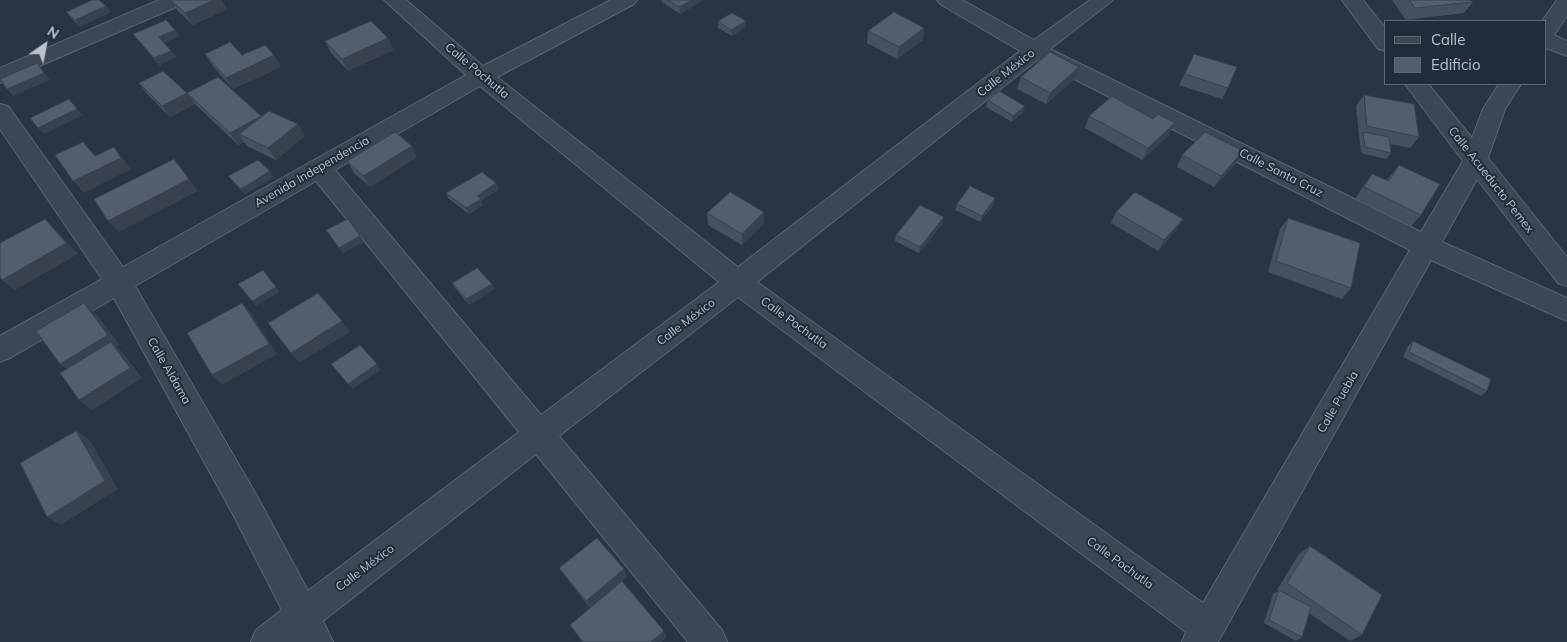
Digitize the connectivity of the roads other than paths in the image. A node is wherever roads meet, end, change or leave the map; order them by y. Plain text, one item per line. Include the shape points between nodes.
1 (176, 0) edge
2 (394, 0) edge
3 (627, 0) edge
4 (947, 0) edge
5 (1104, 0) edge
6 (1352, 0) edge
7 (1567, 1) edge
8 (1547, 29) edge
9 (1547, 40) edge
10 (1384, 41) edge
11 (1567, 49) edge
12 (1035, 50) junction
13 (0, 76) edge
14 (481, 76) junction
15 (1417, 85) edge
16 (1509, 85) edge
17 (0, 112) edge
18 (1475, 161) junction
19 (318, 167) junction
20 (1427, 247) junction
21 (1567, 276) edge
22 (738, 282) junction
23 (119, 283) junction
24 (1567, 310) edge
25 (0, 350) edge
26 (539, 435) junction
27 (302, 616) junction
28 (1203, 635) edge
29 (268, 642) edge
30 (316, 642) edge
31 (710, 642) edge

1 - 13 street
2 - 14 street, Calle Pochutla
3 - 14 street, Avenida Independencia
4 - 12 street, Calle Santa Cruz
5 - 12 street, Calle México
6 - 10 street
7 - 8 street
9 - 11 street
12 - 20 street, Calle Santa Cruz
12 - 22 street, Calle México
14 - 19 street, Avenida Independencia
14 - 22 street, Calle Pochutla
15 - 18 street, Calle Acueducto Pemex
16 - 18 street, Calle Puebla via 1494,109
17 - 23 street, Calle Aldama
18 - 20 street, Calle Puebla
18 - 21 street, Calle Acueducto Pemex
19 - 23 street, Avenida Independencia
19 - 26 street
20 - 24 street, Calle Santa Cruz
20 - 28 street, Calle Puebla
22 - 26 street, Calle México
22 - 28 street, Calle Pochutla
23 - 25 street, Avenida Independencia
23 - 27 street, Calle Aldama via 246,507
26 - 27 street, Calle México
26 - 31 street
27 - 29 street, Calle México
27 - 30 street, Calle Aldama

